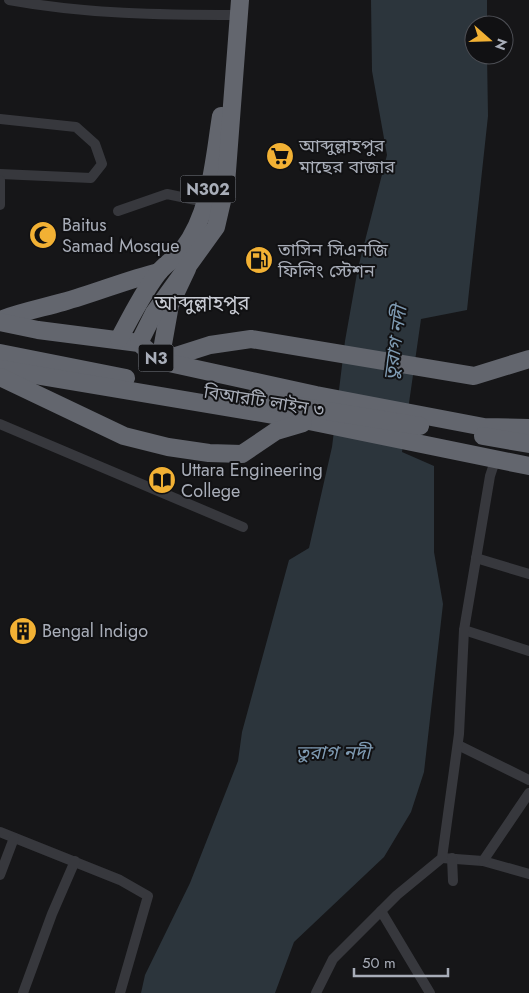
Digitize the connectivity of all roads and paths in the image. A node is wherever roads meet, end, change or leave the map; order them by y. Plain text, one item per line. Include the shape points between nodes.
1 (9, 0) edge
2 (59, 4) edge
3 (239, 8) edge
4 (0, 119) edge
5 (0, 174) edge
6 (0, 180) edge
7 (205, 202) junction
8 (0, 206) edge
9 (118, 211) dead end
10 (187, 269) junction
11 (159, 272) junction
12 (0, 321) edge
13 (119, 339) junction
14 (139, 343) junction
15 (0, 354) edge
16 (529, 359) edge
17 (160, 361) junction
18 (0, 369) edge
19 (0, 377) edge
20 (315, 409) junction
21 (0, 424) edge
22 (529, 428) edge
23 (529, 444) edge
24 (496, 458) junction
25 (529, 466) edge
26 (242, 527) dead end
27 (476, 558) junction
28 (529, 574) edge
29 (464, 630) junction
30 (529, 651) edge
31 (458, 745) junction
32 (529, 780) edge
33 (529, 793) edge
34 (0, 832) edge
35 (14, 838) junction
36 (447, 858) junction
37 (74, 861) junction
38 (483, 861) junction
39 (529, 874) edge
40 (0, 875) edge
41 (453, 881) dead end
42 (382, 911) junction
43 (23, 993) edge
44 (120, 993) edge
45 (316, 993) edge
46 (430, 993) edge

1 - 2 street
2 - 3 street via 189,15
3 - 7 highway, N302
3 - 10 highway, N302 via 226,184 216,227
4 - 5 street via 76,127 95,144 102,164 91,178
6 - 8 street
7 - 9 street via 167,194
7 - 11 highway, N302 via 183,249
10 - 14 highway, N302 via 154,313
10 - 17 highway, N302 via 170,305
11 - 12 highway via 64,302 26,310
11 - 13 highway, N302
12 - 13 highway, N3 via 38,330
13 - 14 highway, N3
14 - 17 highway, N3
15 - 20 highway, বিআরটি লাইন ৩
16 - 17 highway via 474,376 250,339 210,345
17 - 20 highway, N3
18 - 20 highway, N3 via 105,386
19 - 20 highway via 124,436 193,451 242,454
20 - 22 highway, N3 via 484,427
20 - 23 highway, বিআরটি লাইন ৩
20 - 24 highway, N3 via 475,455
21 - 26 street
24 - 25 highway, N3
24 - 27 street
27 - 28 street
27 - 29 street
29 - 30 street
29 - 31 street
31 - 32 street
31 - 36 street
33 - 38 street
34 - 35 street
35 - 37 street
35 - 40 street
36 - 38 street
36 - 41 street
36 - 42 street
37 - 43 street
37 - 44 street via 148,896
38 - 39 street
42 - 45 street via 333,959
42 - 46 street

